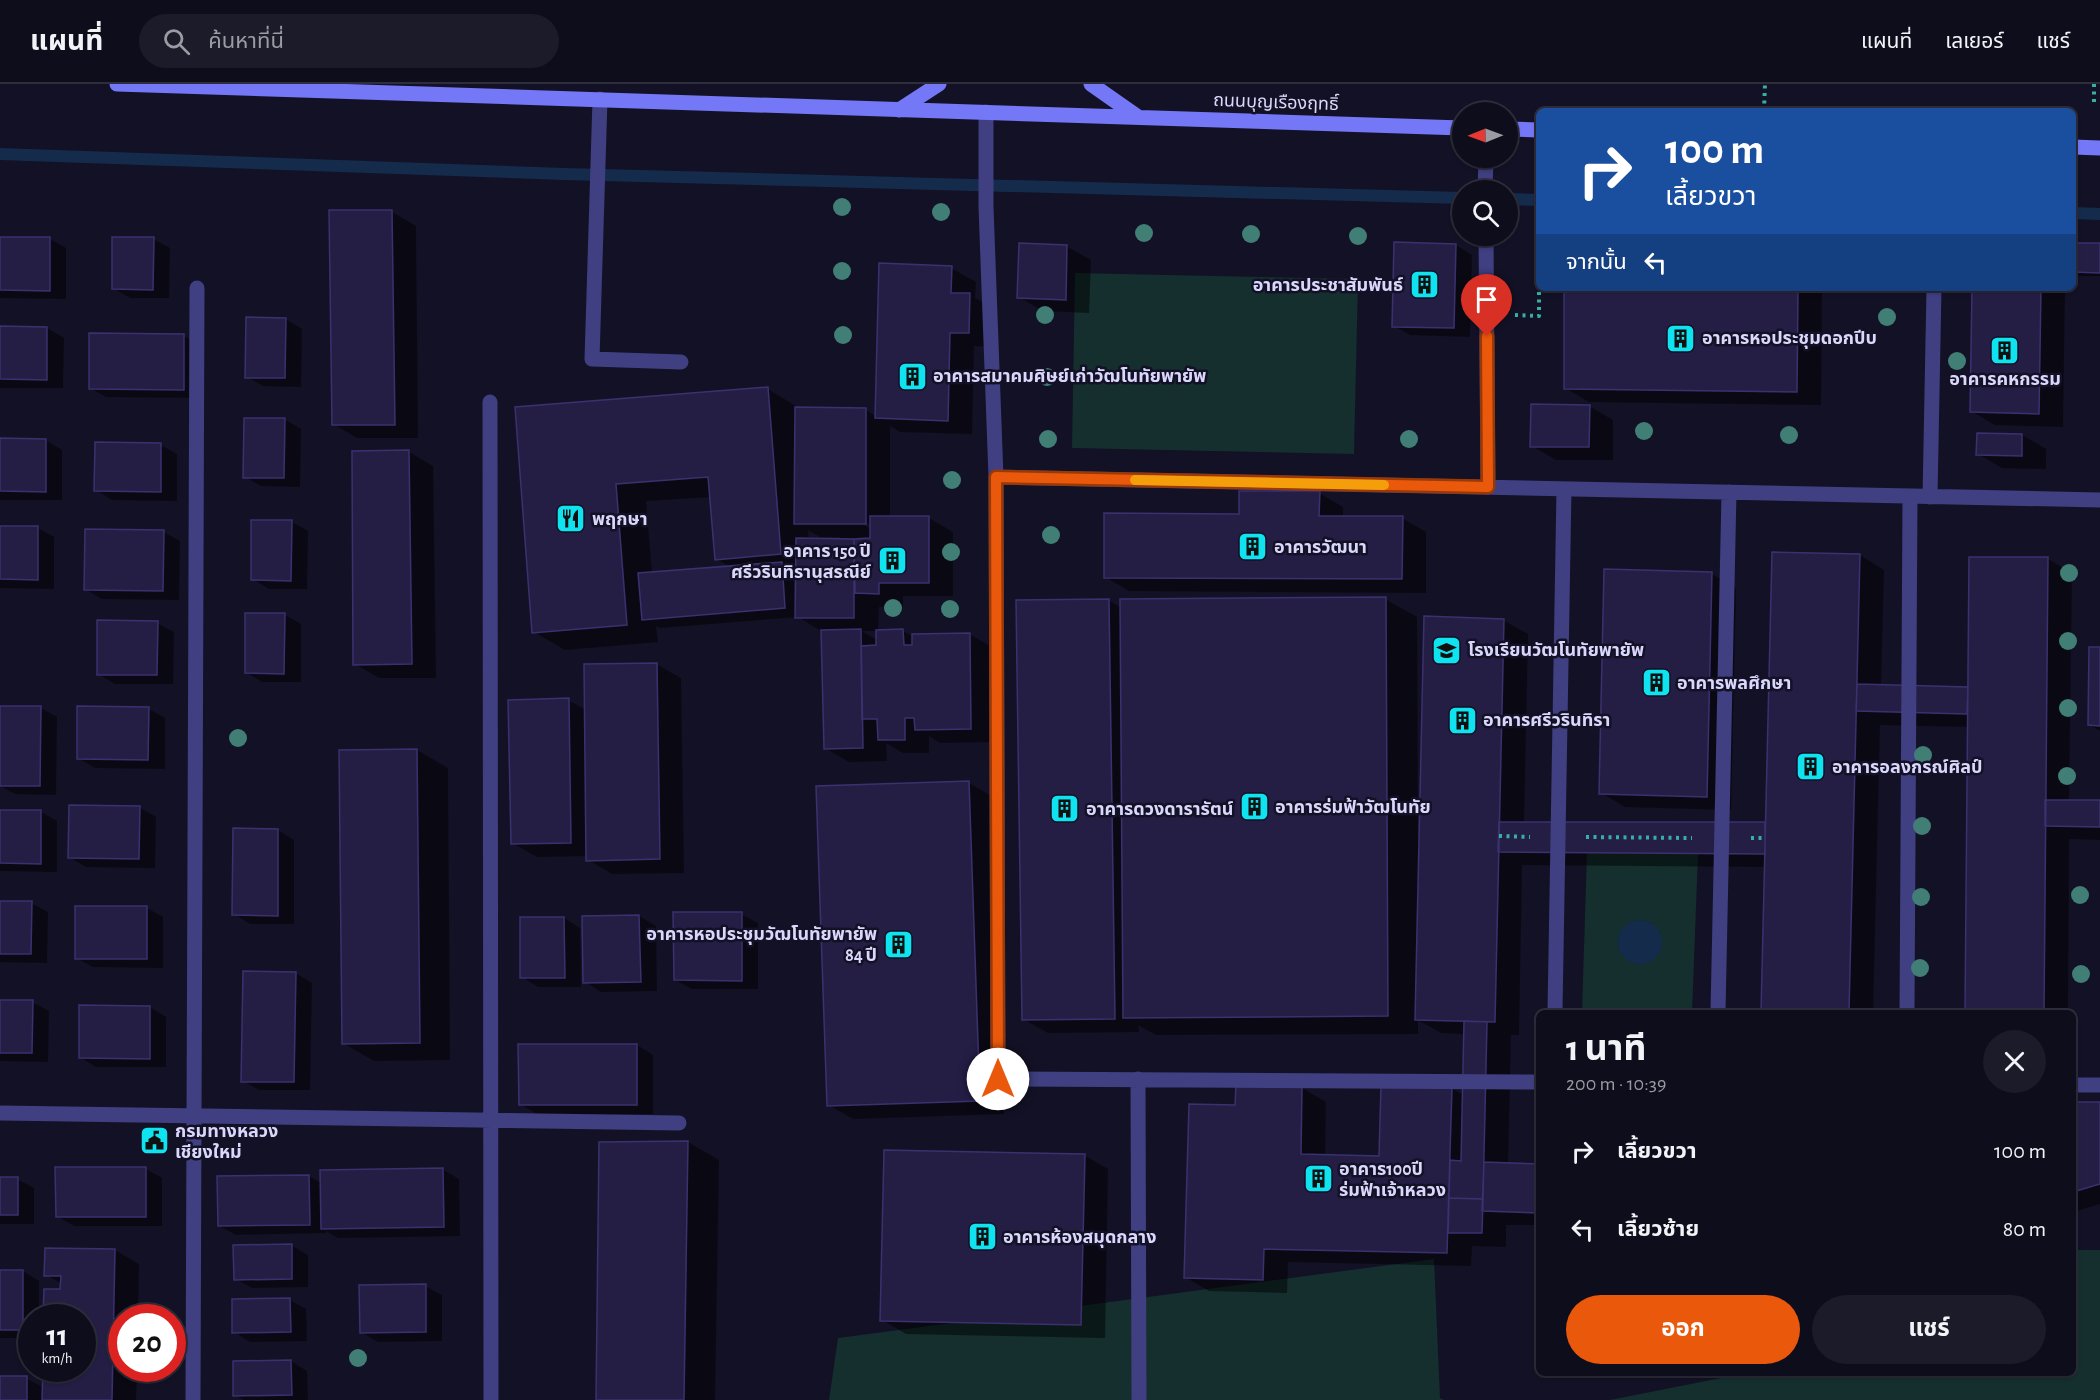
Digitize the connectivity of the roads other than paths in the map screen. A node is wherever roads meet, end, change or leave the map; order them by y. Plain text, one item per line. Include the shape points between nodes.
1 (117, 84) edge
2 (939, 84) edge
3 (1091, 84) edge
4 (600, 99) junction
5 (899, 110) junction
6 (986, 112) junction
7 (1138, 117) junction
8 (1452, 128) edge
9 (1518, 129) edge
10 (1536, 130) edge
11 (2076, 147) edge
12 (2100, 148) edge
13 (1486, 246) edge
14 (197, 288) dead end
15 (1934, 291) edge
16 (681, 362) dead end
17 (490, 402) dead end
18 (996, 477) junction
19 (1488, 487) junction
20 (1564, 489) junction
21 (1729, 492) junction
22 (1910, 496) junction
23 (1930, 497) junction
24 (2100, 500) edge
25 (1555, 1010) edge
26 (1718, 1010) edge
27 (1907, 1010) edge
28 (1138, 1079) junction
29 (1536, 1082) edge
30 (2076, 1085) edge
31 (2100, 1085) edge
32 (0, 1113) edge
33 (193, 1117) junction
34 (491, 1119) junction
35 (679, 1123) dead end
36 (193, 1400) edge
37 (491, 1400) edge
38 (1139, 1400) edge

1 - 4 main road, ถนนบุญเรืองฤทธิ์
2 - 5 main road
3 - 7 main road
4 - 5 main road, ถนนบุญเรืองฤทธิ์
4 - 16 street via 592,359
5 - 6 main road, ถนนบุญเรืองฤทธิ์
6 - 7 main road, ถนนบุญเรืองฤทธิ์
6 - 18 street
7 - 8 main road, ถนนบุญเรืองฤทธิ์
9 - 10 main road
11 - 12 main road
13 - 19 street
14 - 33 street
15 - 23 street
17 - 34 street
18 - 19 street
18 - 28 street via 998,1079
19 - 20 street
20 - 21 street
20 - 25 street
21 - 22 street
21 - 26 street
22 - 23 street
22 - 27 street
23 - 24 street
28 - 29 street
28 - 38 street
30 - 31 street
32 - 33 street
33 - 34 street
33 - 36 street
34 - 35 street
34 - 37 street

